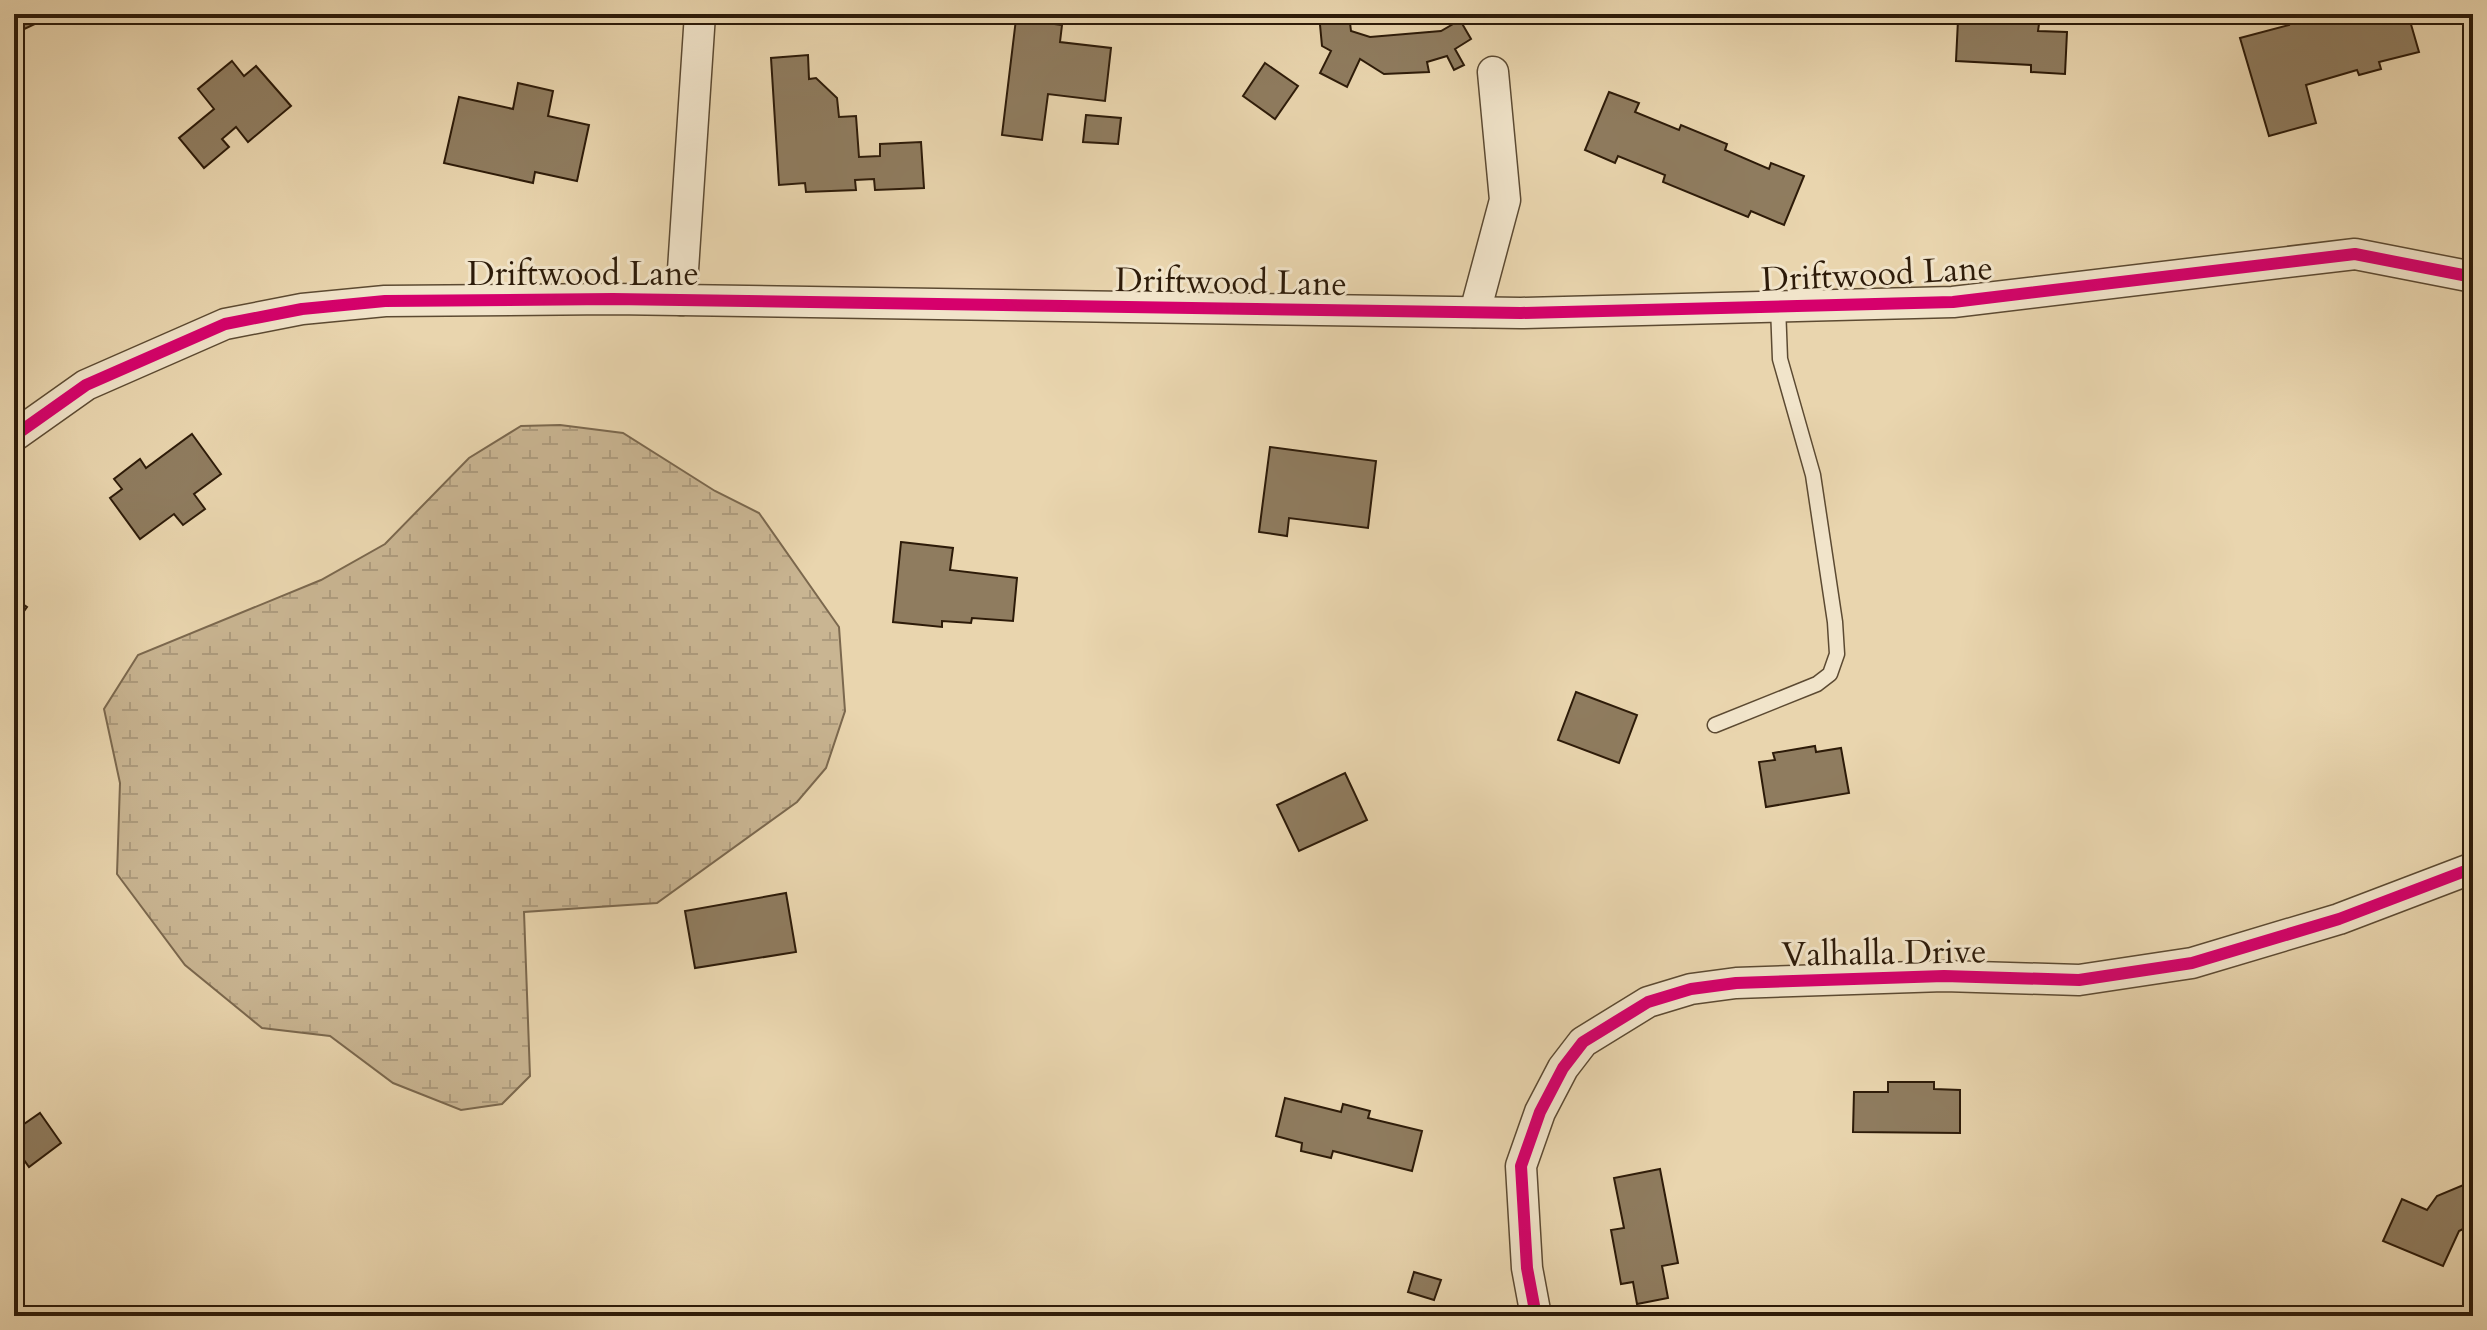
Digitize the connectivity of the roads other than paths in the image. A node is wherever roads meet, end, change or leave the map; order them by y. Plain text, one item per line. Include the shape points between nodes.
1 (700, 14) edge
2 (1493, 72) dead end
3 (2473, 277) edge
4 (681, 300) junction
5 (1778, 306) junction
6 (1475, 312) junction
7 (14, 436) edge
8 (1715, 725) dead end
9 (2473, 868) edge
10 (1536, 1316) edge

1 - 4 street
2 - 6 street via 1505,200
3 - 5 street, Driftwood Lane via 2355,254 1953,302
4 - 6 street, Driftwood Lane
4 - 7 street, Driftwood Lane via 385,301 225,324 86,385
5 - 6 street, Driftwood Lane
5 - 8 lane via 1780,359 1813,475 1837,654 1830,674 1817,684
9 - 10 street, Valhalla Drive via 2339,919 2192,963 2079,980 1944,976 1736,983 1648,1002 1583,1042 1540,1112 1521,1166 1527,1268

